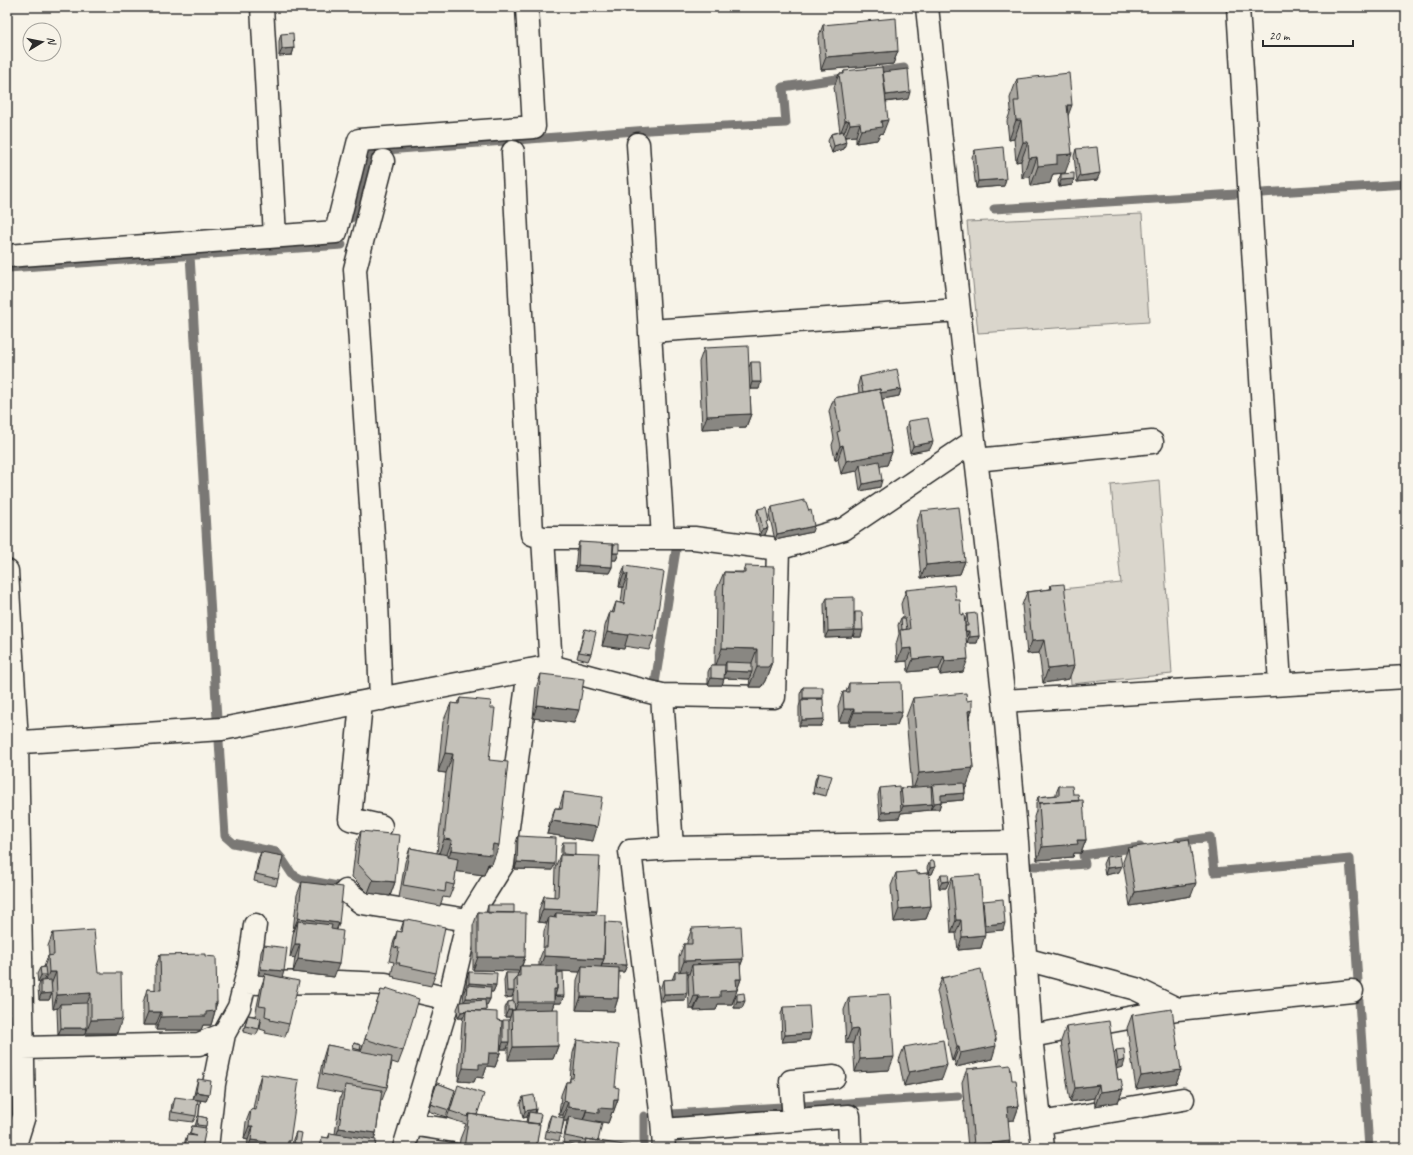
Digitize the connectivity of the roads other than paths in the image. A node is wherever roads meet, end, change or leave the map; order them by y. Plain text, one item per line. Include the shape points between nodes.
1 (262, 7) edge
2 (527, 7) edge
3 (928, 7) edge
4 (1238, 7) edge
5 (638, 144) dead end
6 (513, 152) dead end
7 (383, 161) dead end
8 (336, 232) junction
9 (275, 236) junction
10 (362, 242) junction
11 (7, 256) edge
12 (959, 310) junction
13 (650, 331) junction
14 (1152, 442) dead end
15 (975, 451) junction
16 (543, 538) junction
17 (663, 538) junction
18 (778, 549) junction
19 (7, 571) edge
20 (551, 666) junction
21 (529, 670) junction
22 (1406, 677) edge
23 (1280, 684) junction
24 (662, 695) junction
25 (371, 701) junction
26 (1004, 701) junction
27 (12, 742) edge
28 (381, 826) dead end
29 (1017, 842) junction
30 (672, 848) junction
31 (346, 891) dead end
32 (468, 920) junction
33 (255, 925) dead end
34 (1026, 959) junction
35 (245, 983) junction
36 (1352, 991) dead end
37 (449, 999) junction
38 (1177, 1009) junction
39 (224, 1034) junction
40 (1032, 1036) junction
41 (23, 1048) junction
42 (834, 1078) dead end
43 (1183, 1099) dead end
44 (794, 1120) junction
45 (1040, 1122) junction
46 (411, 1124) junction
47 (663, 1139) edge
48 (512, 1140) edge
49 (850, 1144) dead end
50 (14, 1148) edge
51 (207, 1148) edge
52 (404, 1148) edge
53 (1043, 1148) edge

1 - 9 street
2 - 8 street via 534,127 359,140
3 - 12 street
4 - 23 street
5 - 13 street
6 - 16 street via 532,534
7 - 10 street
8 - 9 street
8 - 10 street
9 - 11 street
10 - 25 street via 355,269 376,579
12 - 13 street
12 - 15 street
13 - 17 street
14 - 15 street
15 - 18 street via 844,529
15 - 26 street
16 - 17 street
16 - 20 street
17 - 18 street via 694,538
18 - 24 street via 774,697
19 - 27 street
20 - 21 street
20 - 24 street
21 - 25 street
21 - 32 street via 503,864
22 - 23 street
23 - 26 street
24 - 30 street
25 - 27 street via 222,729
25 - 28 street via 350,819
26 - 29 street
27 - 41 street
29 - 30 street
29 - 34 street
30 - 47 street via 630,851
31 - 32 street via 362,903
32 - 37 street
33 - 35 street
34 - 38 street via 1136,988
34 - 40 street
35 - 37 street via 386,984
35 - 39 street via 239,1007
36 - 38 street
37 - 46 street
38 - 40 street
39 - 41 street via 199,1044
39 - 51 street via 214,1084
40 - 45 street
41 - 50 street via 24,1116
42 - 44 street via 791,1081
43 - 45 street
44 - 47 street
44 - 49 street via 849,1116
45 - 53 street
46 - 48 street
46 - 52 street

